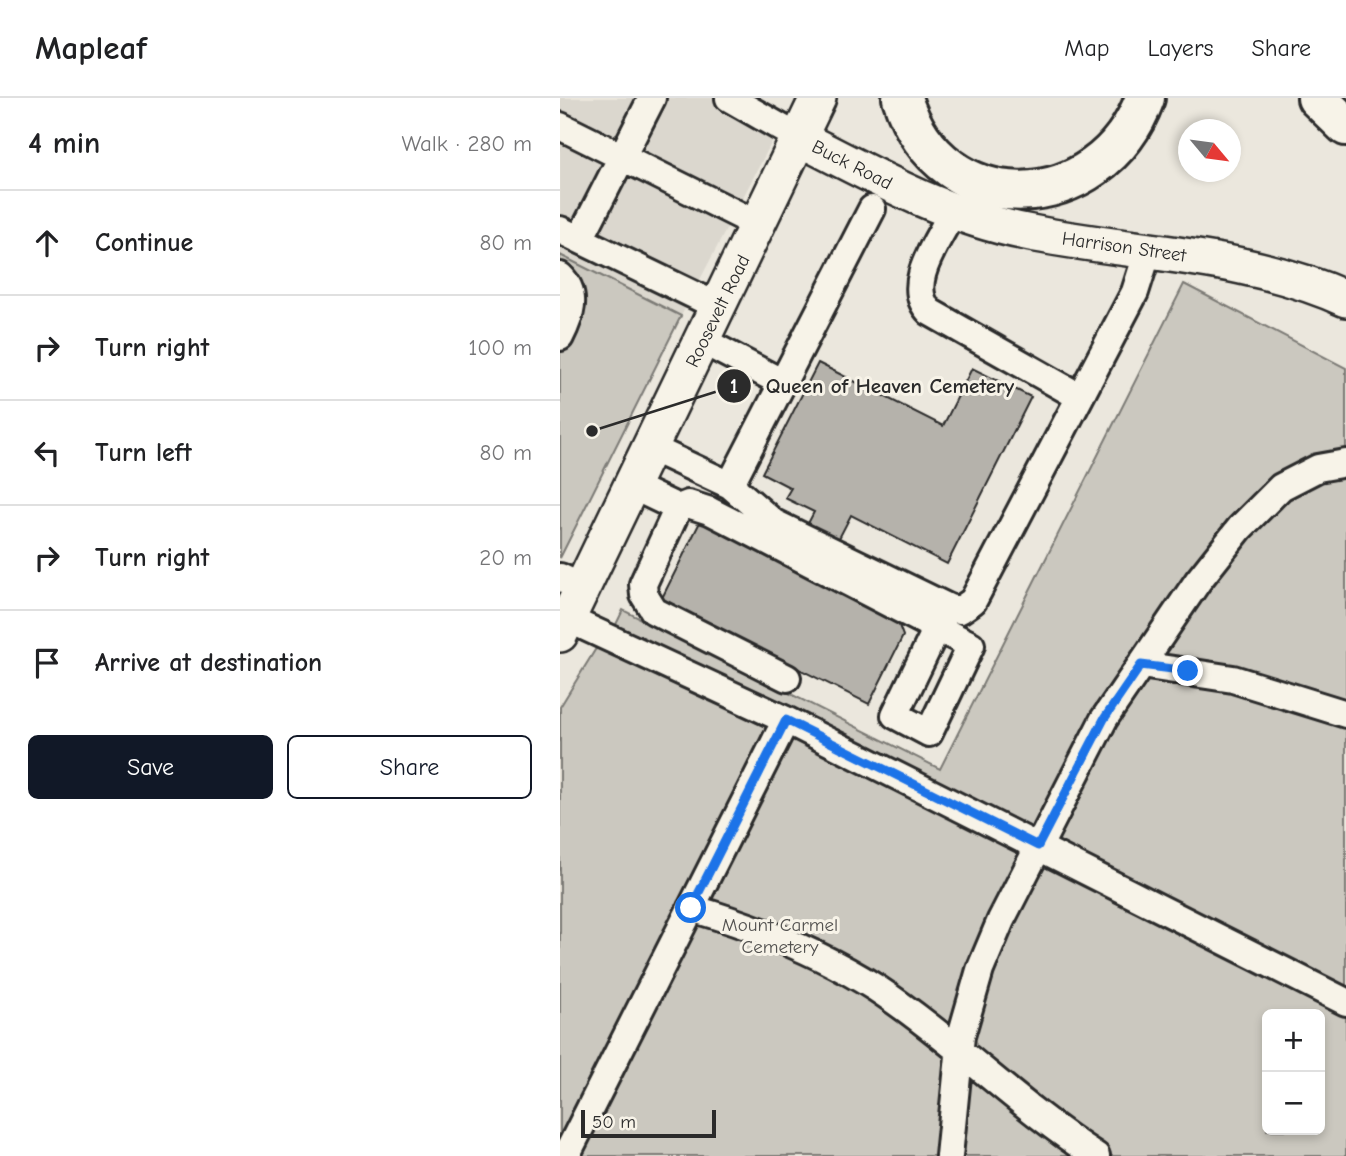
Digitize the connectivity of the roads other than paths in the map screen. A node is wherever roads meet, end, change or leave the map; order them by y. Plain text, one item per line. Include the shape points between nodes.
1 (652, 98) edge
2 (729, 98) edge
3 (818, 98) edge
4 (828, 98) edge
5 (902, 98) edge
6 (1145, 98) edge
7 (1317, 98) edge
8 (1346, 125) edge
9 (560, 126) edge
10 (801, 139) junction
11 (621, 157) junction
12 (902, 191) joint
13 (872, 209) dead end
14 (953, 211) junction
15 (759, 225) junction
16 (570, 234) edge
17 (1149, 251) junction
18 (560, 276) edge
19 (1346, 299) edge
20 (719, 307) junction
21 (560, 337) edge
22 (703, 341) junction
23 (783, 383) junction
24 (1080, 397) junction
25 (651, 448) junction
26 (1346, 463) edge
27 (730, 485) junction
28 (632, 486) junction
29 (678, 508) junction
30 (571, 582) edge
31 (564, 626) edge
32 (937, 628) dead end
33 (1141, 665) junction
34 (788, 678) dead end
35 (1346, 714) edge
36 (786, 720) junction
37 (1038, 846) junction
38 (691, 908) junction
39 (1346, 1002) edge
40 (960, 1054) junction
41 (566, 1156) edge
42 (949, 1156) edge
43 (1096, 1156) edge

1 - 11 street
2 - 10 street
3 - 10 main road, Roosevelt Road
4 - 10 main road, Roosevelt Road
5 - 6 highway via 909,119 937,159 984,187 1012,191 1067,182 1096,167 1135,124
7 - 8 highway
9 - 11 street
10 - 12 main road, Buck Road
10 - 15 main road, Roosevelt Road
11 - 15 street
11 - 16 street
12 - 14 main road, Harrison Street
13 - 23 street
14 - 17 main road, Harrison Street via 1023,232
14 - 24 street via 918,284 920,301 930,312
15 - 20 main road, Roosevelt Road
16 - 20 street
17 - 19 main road, Harrison Street via 1271,271
17 - 24 street via 1135,292
18 - 21 street via 572,300
20 - 22 main road, Roosevelt Road
22 - 23 street
22 - 25 main road, Roosevelt Road
23 - 27 street
24 - 27 street via 973,601 960,610 806,542 774,523
25 - 27 street
25 - 28 main road, Roosevelt Road
26 - 33 street via 1301,475 1264,503 1198,582
28 - 29 street
28 - 30 main road, Roosevelt Road
29 - 32 street via 688,505 710,511
29 - 34 street via 643,584 653,611
30 - 31 main road, Roosevelt Road
31 - 36 street
33 - 35 street via 1233,679
33 - 37 street via 1104,719
36 - 37 street
36 - 38 street
37 - 39 street
37 - 40 street via 981,970 965,1014
38 - 40 street via 827,959 878,990
38 - 41 street
40 - 42 street
40 - 43 street via 1050,1126

